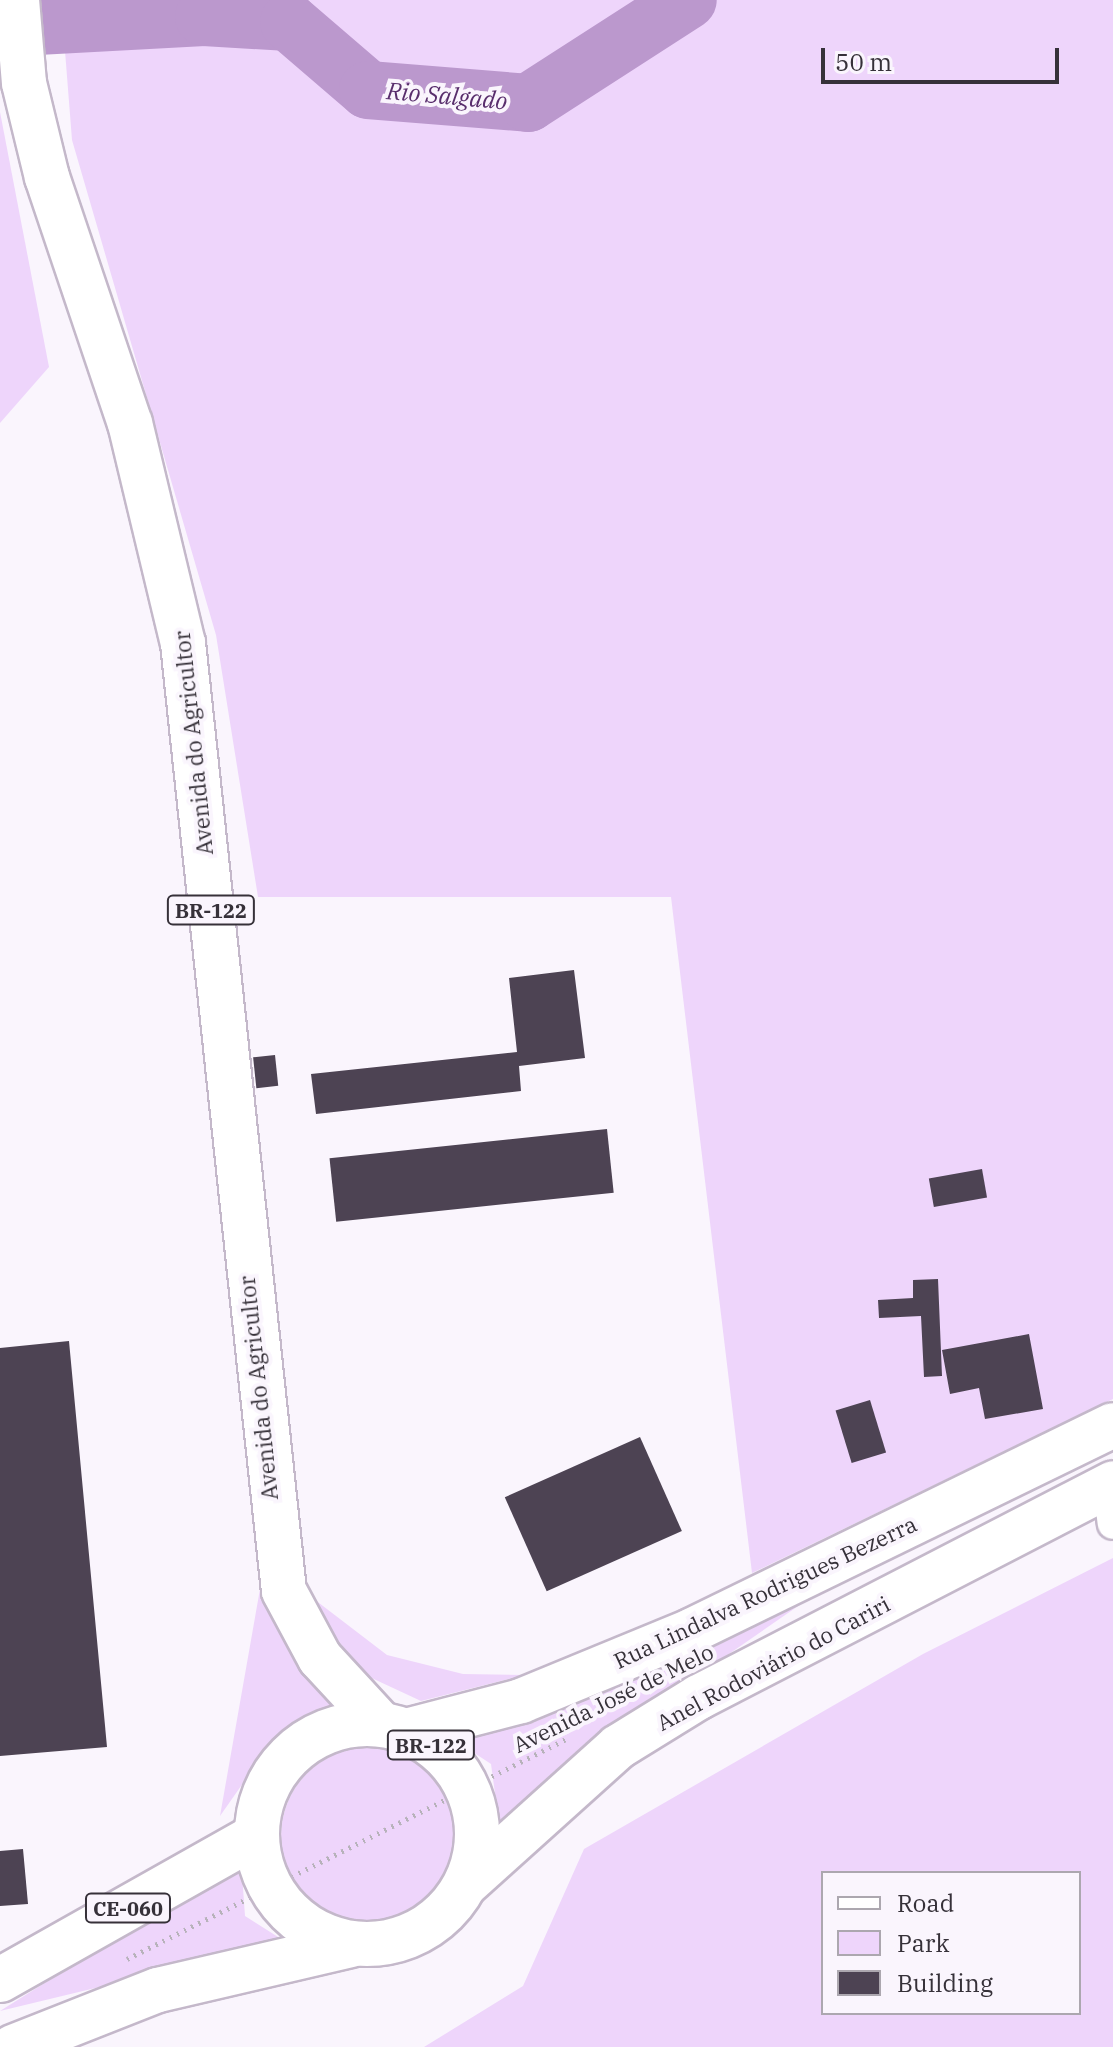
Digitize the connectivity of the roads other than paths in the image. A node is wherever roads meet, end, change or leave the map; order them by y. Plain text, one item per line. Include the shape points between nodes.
1 (17, 0) edge
2 (1113, 1425) edge
3 (1111, 1497) edge
4 (394, 1727) junction
5 (256, 1836) junction
6 (467, 1883) junction
7 (351, 1945) junction
8 (0, 1980) edge
9 (13, 2047) edge

1 - 4 main road, Avenida do Agricultor / BR-122 via 24,83 47,177 161,530 183,643 284,1591 320,1658
2 - 4 main road, Rua Lindalva Rodrigues Bezerra via 693,1630 521,1701
3 - 6 main road, Anel Rodoviário do Cariri via 686,1705 618,1747
4 - 5 main road, BR-122 via 335,1728 303,1743 277,1768 261,1801
4 - 6 main road, Anel Rodoviário do Cariri / BR-122 via 439,1750 466,1787 477,1848
5 - 7 main road, BR-122 via 271,1888 302,1925
5 - 8 main road, CE-060
6 - 7 main road, Anel Rodoviário do Cariri / BR-122 via 444,1914 413,1935
7 - 9 main road, Anel Rodoviário do Cariri / BR-122 via 158,1990

